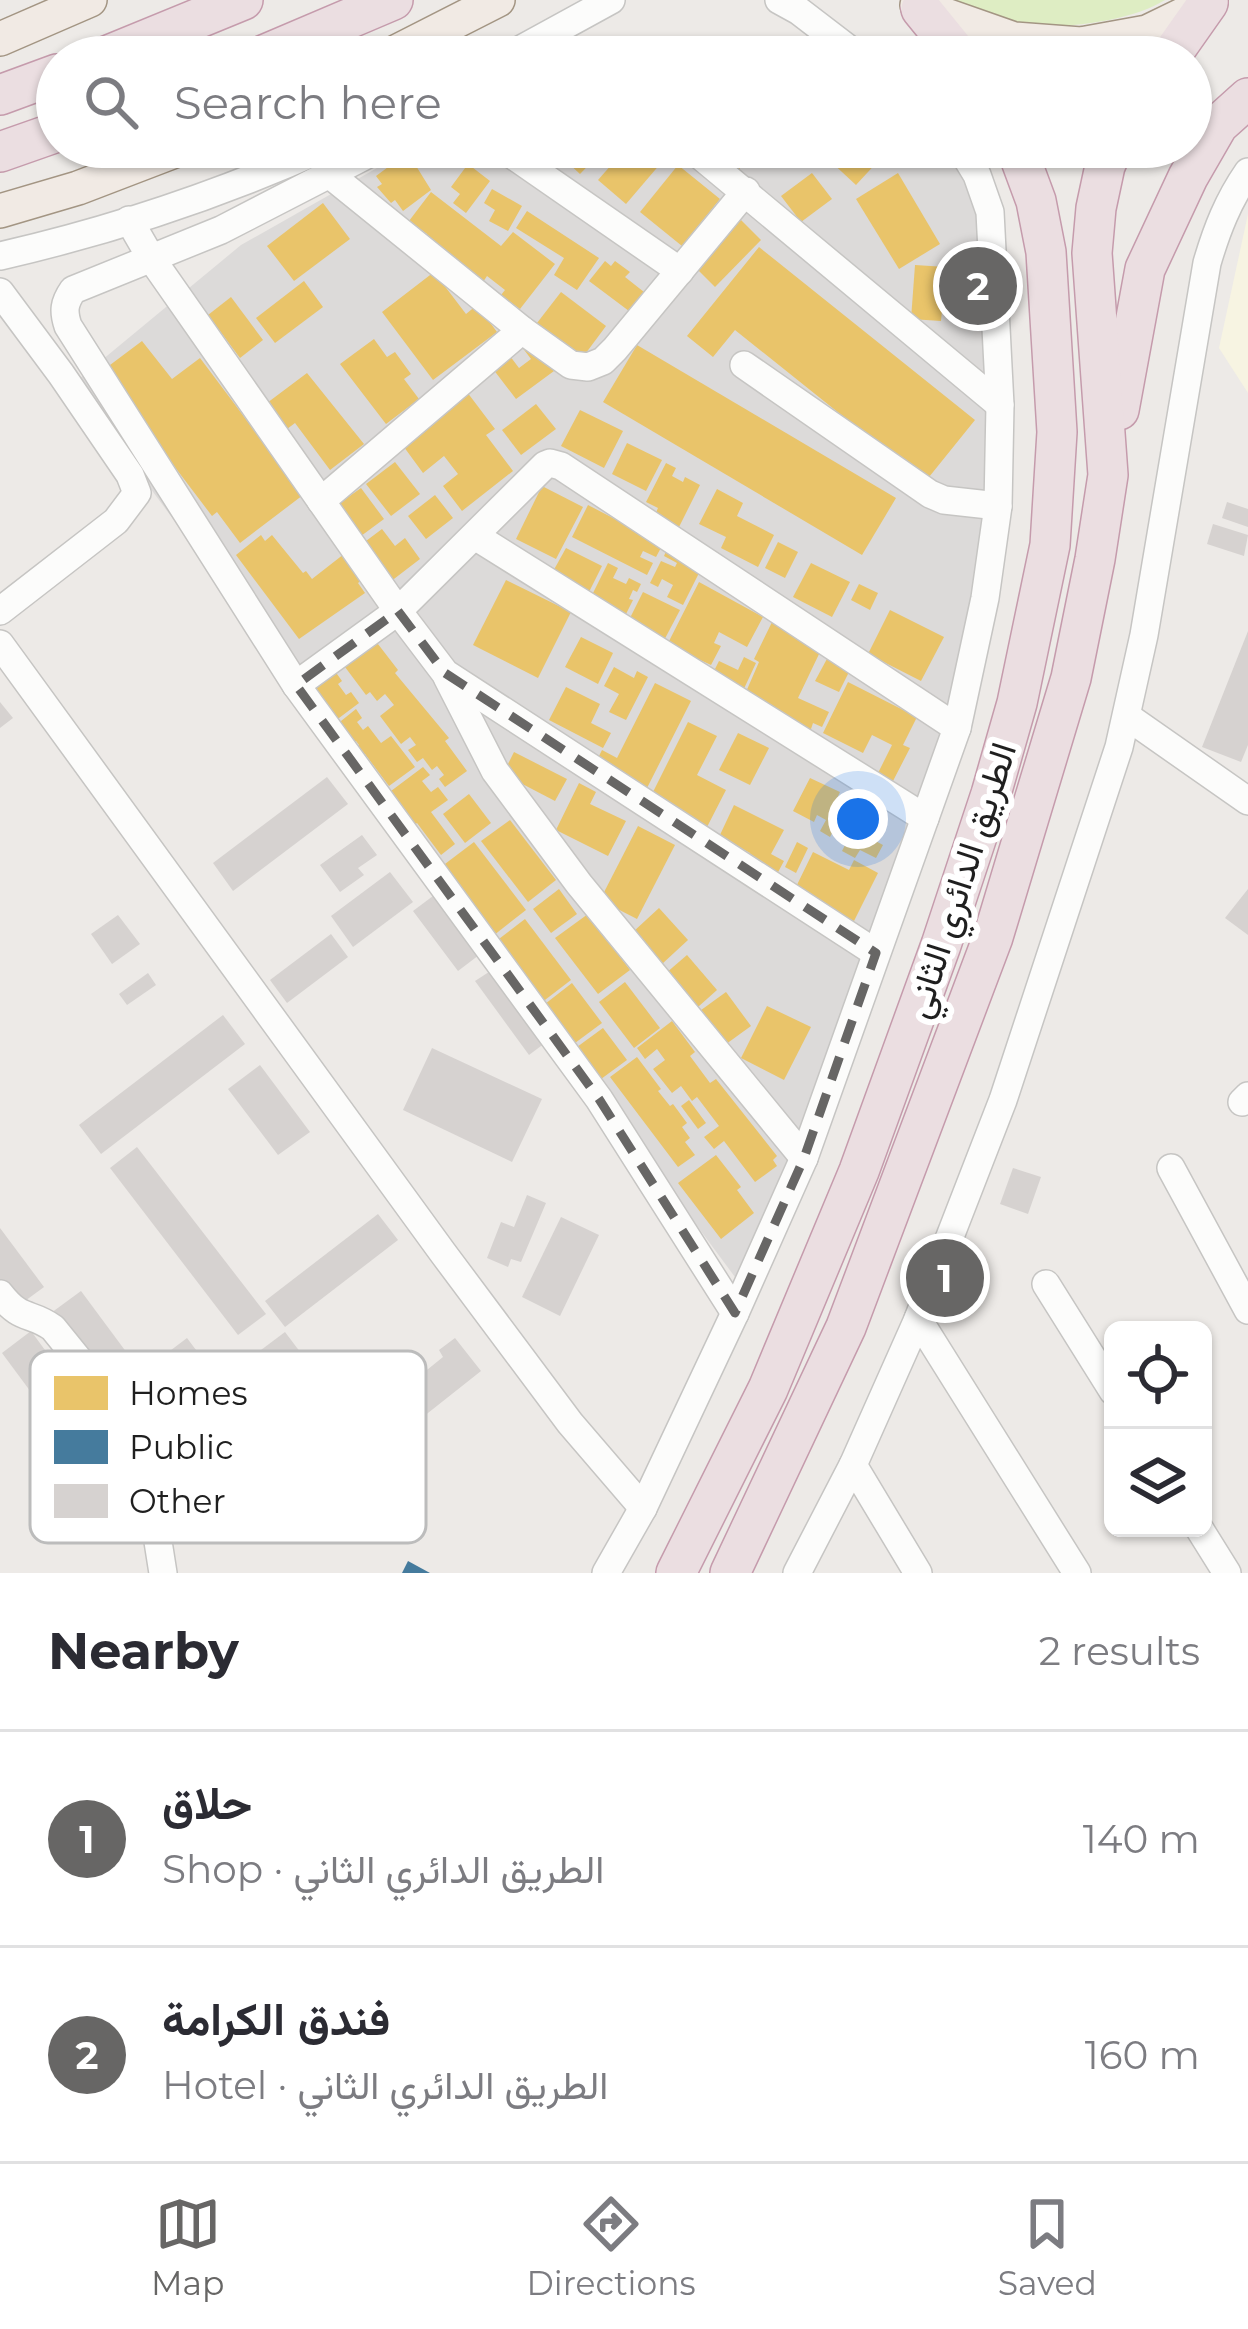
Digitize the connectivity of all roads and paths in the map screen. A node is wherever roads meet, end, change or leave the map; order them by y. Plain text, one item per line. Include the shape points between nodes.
1 (90, 0) edge
2 (243, 0) edge
3 (393, 0) edge
4 (498, 0) edge
5 (611, 0) edge
6 (779, 0) edge
7 (1210, 2) edge
8 (916, 4) edge
9 (155, 36) edge
10 (308, 36) edge
11 (427, 36) edge
12 (545, 36) edge
13 (832, 36) edge
14 (943, 36) edge
15 (1005, 36) edge
16 (1125, 36) edge
17 (1185, 36) edge
18 (0, 39) edge
19 (36, 82) edge
20 (0, 95) edge
21 (1248, 98) edge
22 (1212, 135) edge
23 (36, 140) edge
24 (4, 151) edge
25 (130, 168) edge
26 (301, 168) edge
27 (315, 168) edge
28 (336, 168) edge
29 (531, 168) edge
30 (717, 168) edge
31 (973, 168) edge
32 (1024, 168) edge
33 (1105, 168) edge
34 (1193, 168) edge
35 (1248, 172) edge
36 (746, 190) junction
37 (0, 211) edge
38 (129, 220) junction
39 (0, 256) edge
40 (151, 258) junction
41 (680, 271) junction
42 (0, 292) edge
43 (522, 330) junction
44 (744, 365) dead end
45 (1000, 404) junction
46 (1108, 475) junction
47 (321, 501) junction
48 (998, 506) junction
49 (475, 536) junction
50 (398, 610) junction
51 (0, 611) edge
52 (0, 644) edge
53 (445, 674) junction
54 (296, 685) junction
55 (1128, 717) junction
56 (957, 728) junction
57 (1248, 801) edge
58 (925, 818) junction
59 (876, 953) junction
60 (803, 1158) junction
61 (1172, 1168) dead end
62 (1046, 1284) dead end
63 (0, 1294) edge
64 (1248, 1310) edge
65 (735, 1313) junction
66 (918, 1319) junction
67 (72, 1351) edge
68 (1104, 1376) edge
69 (853, 1465) junction
70 (643, 1508) junction
71 (1205, 1537) edge
72 (158, 1543) edge
73 (163, 1573) edge
74 (606, 1573) edge
75 (676, 1573) edge
76 (730, 1573) edge
77 (797, 1573) edge
78 (918, 1573) edge
79 (1078, 1573) edge
80 (1227, 1573) edge

1 - 18 main road
2 - 9 highway
3 - 10 highway
4 - 11 main road
5 - 12 street
6 - 13 street
7 - 16 main road
7 - 17 highway
8 - 14 highway
8 - 15 main road
19 - 20 highway
21 - 22 highway
23 - 24 highway
25 - 37 main road
26 - 38 street
27 - 40 street via 221,230
28 - 43 street
29 - 41 street
30 - 36 street
31 - 45 street via 990,212
32 - 75 highway, الطريق الدائري الثاني via 1046,252 1057,432 1050,545 1017,704 859,1171 768,1389
33 - 46 highway, الطريق الدائري الثاني via 1092,253
34 - 46 highway via 1145,269
35 - 55 street via 1207,263
36 - 41 street
36 - 45 street
38 - 39 street
38 - 40 street
40 - 47 street
40 - 54 street via 73,290 63,314
41 - 43 street via 603,362 571,364
42 - 51 street via 137,493 116,521
43 - 47 street
44 - 48 street via 930,494
45 - 48 street
46 - 76 highway, الطريق الدائري الثاني via 1071,678 993,938 846,1327
47 - 50 street
48 - 56 street
49 - 50 street
49 - 56 street via 545,465 556,464
49 - 58 street
50 - 53 street
50 - 54 street
52 - 70 street via 442,1253
53 - 59 street
53 - 60 street via 495,771
54 - 65 street via 599,1099
55 - 57 street
55 - 66 street via 1003,1100
56 - 58 street
58 - 59 street
59 - 60 street
60 - 65 street
61 - 64 street
62 - 68 street
63 - 67 street via 19,1315 53,1328
65 - 70 street
66 - 69 street
66 - 79 street
69 - 77 street
69 - 78 street
70 - 74 street
71 - 80 street
72 - 73 street

